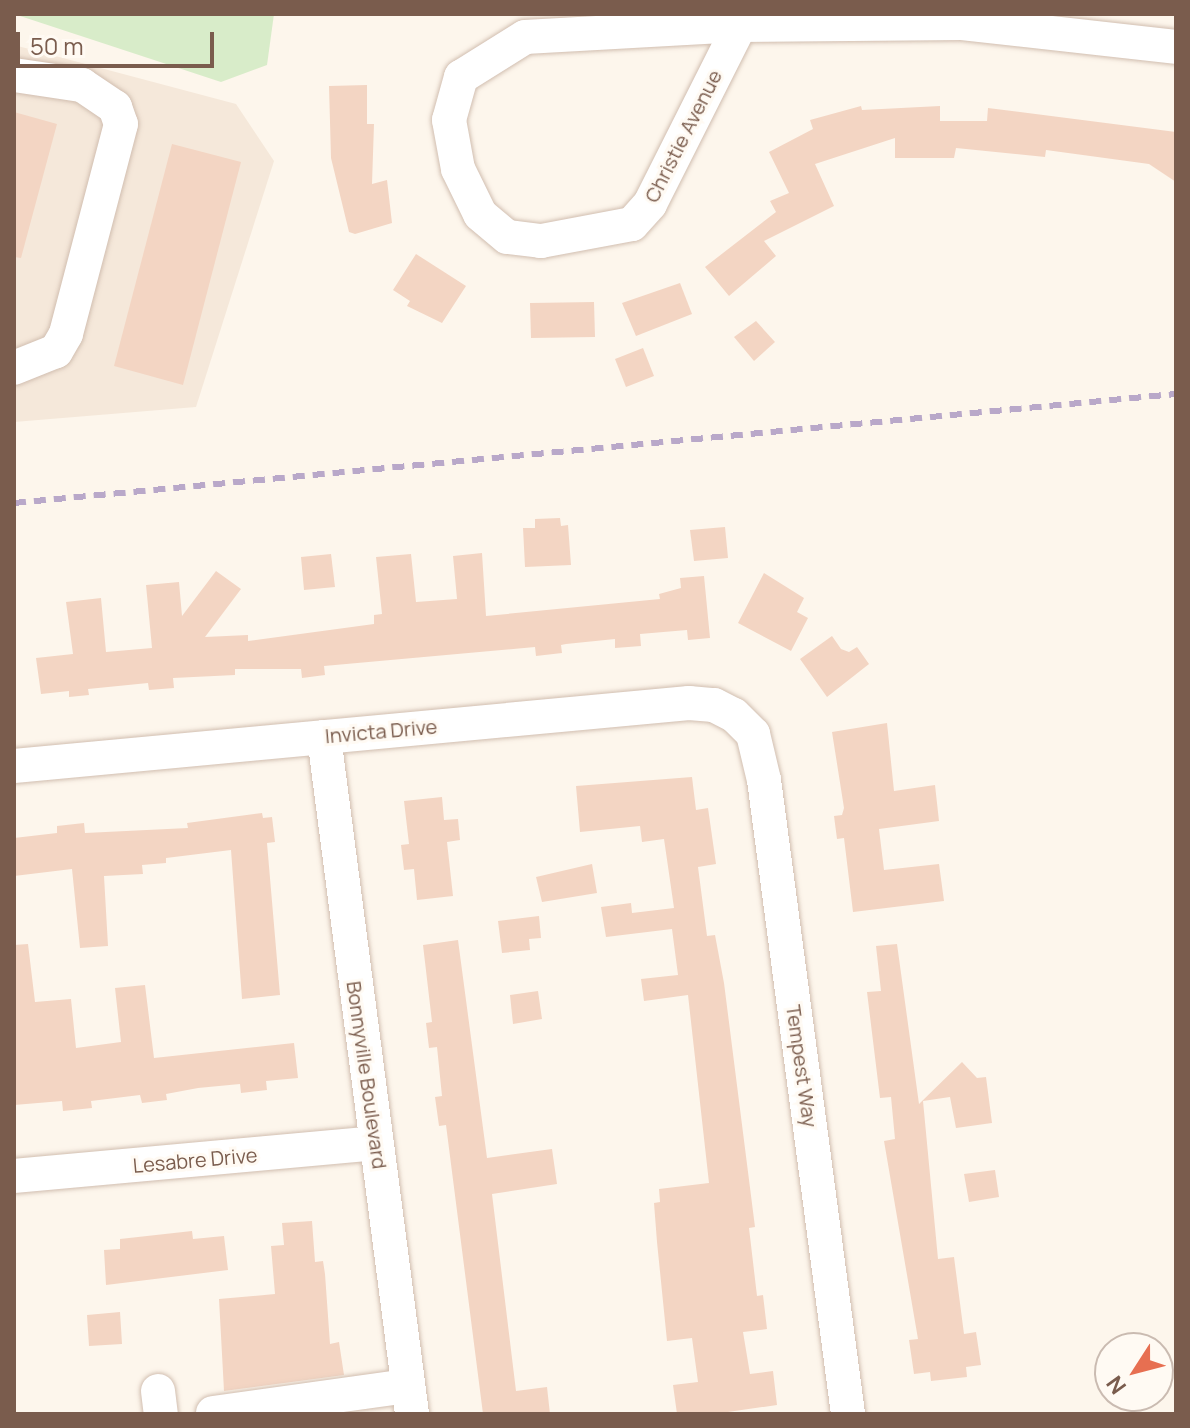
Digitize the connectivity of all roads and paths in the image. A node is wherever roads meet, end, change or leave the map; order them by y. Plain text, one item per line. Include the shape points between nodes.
1 (740, 25) junction
2 (1176, 47) edge
3 (14, 75) edge
4 (14, 368) edge
5 (743, 722) joint
6 (324, 737) junction
7 (14, 766) edge
8 (376, 1143) junction
9 (14, 1176) edge
10 (410, 1400) edge
11 (213, 1413) edge
12 (848, 1414) edge

1 - 1 street, Christie Avenue via 650,204 632,224 541,241 507,237 480,214 458,169 449,120 461,77 525,37
1 - 2 street, Christie Avenue via 962,23
3 - 4 street via 82,85 115,107 121,124 66,334 56,351
5 - 6 street, Invicta Drive via 714,705 689,703
5 - 12 street, Tempest Way via 758,746 764,780
6 - 7 street, Invicta Drive
6 - 8 street, Bonnyville Boulevard
8 - 9 street, Lesabre Drive
8 - 10 street, Bonnyville Boulevard
10 - 11 street

